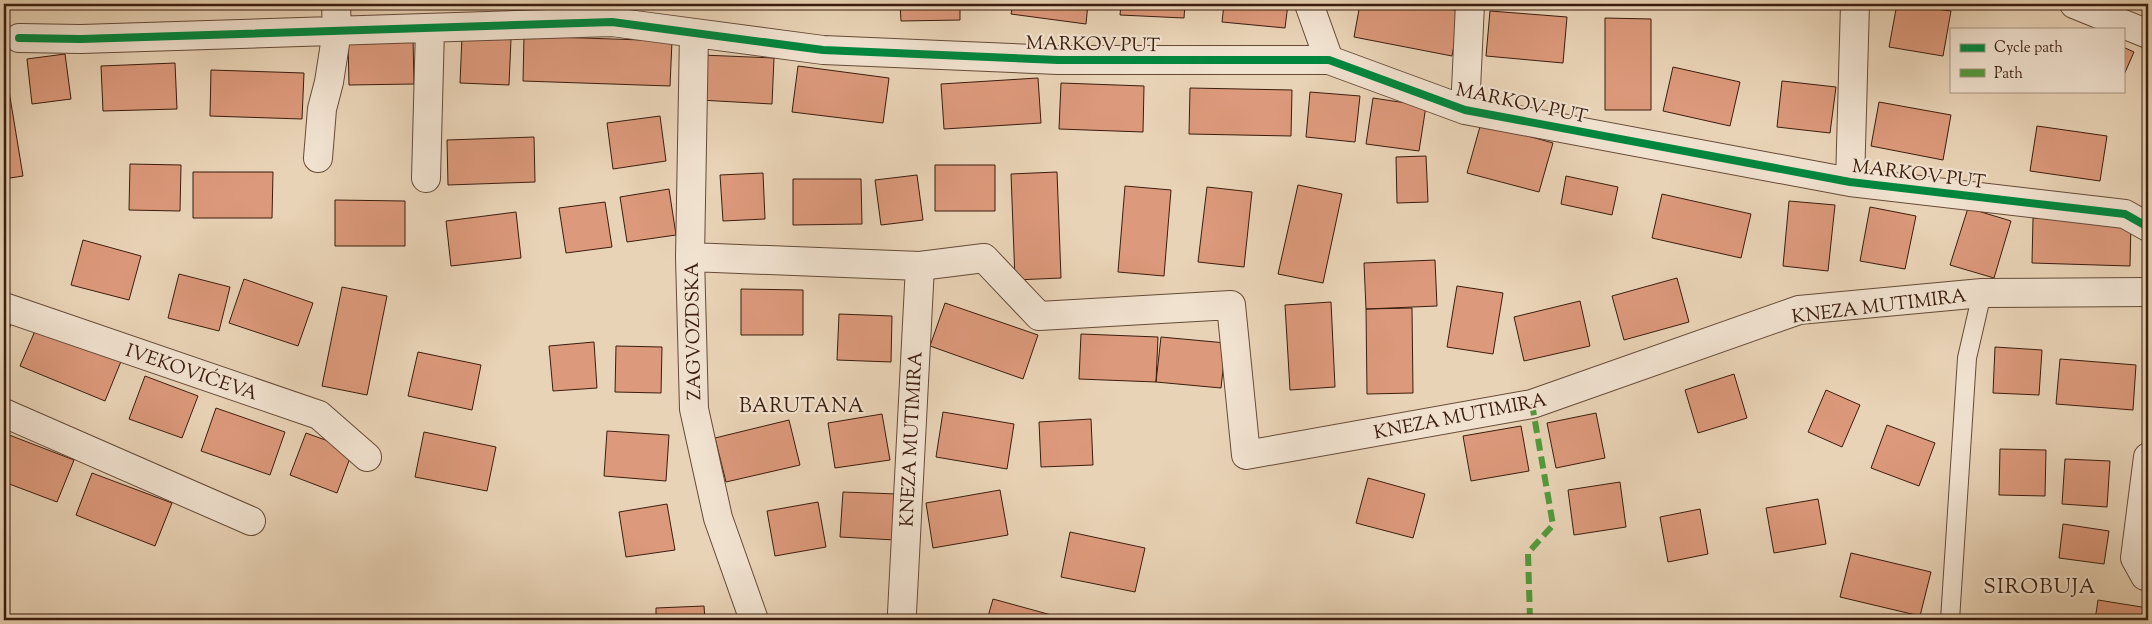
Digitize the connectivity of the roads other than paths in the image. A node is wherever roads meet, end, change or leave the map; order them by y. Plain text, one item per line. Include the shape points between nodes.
1 (336, 4) edge
2 (1309, 4) edge
3 (1470, 4) edge
4 (1855, 4) edge
5 (2074, 4) edge
6 (430, 28) junction
7 (337, 31) junction
8 (694, 33) junction
9 (2148, 34) edge
10 (19, 38) dead end
11 (1329, 60) junction
12 (1465, 110) junction
13 (318, 158) dead end
14 (426, 178) dead end
15 (1850, 182) junction
16 (2148, 227) edge
17 (690, 257) junction
18 (920, 266) junction
19 (2148, 292) edge
20 (1982, 293) junction
21 (4, 307) edge
22 (4, 413) edge
23 (367, 457) dead end
24 (2148, 457) edge
25 (251, 520) dead end
26 (2148, 577) edge
27 (902, 613) dead end
28 (754, 620) edge
29 (1950, 620) edge

1 - 7 street
2 - 11 street
3 - 12 street
4 - 15 street
5 - 9 street
6 - 7 street, MARKOV PUT
6 - 8 street, MARKOV PUT via 612,22
6 - 14 street
7 - 10 street, MARKOV PUT
7 - 13 street via 322,109
8 - 11 street, MARKOV PUT via 833,50 1058,60
8 - 17 street, ZAGVOZDSKA
11 - 12 street, MARKOV PUT
12 - 15 street, MARKOV PUT
15 - 16 street, MARKOV PUT via 2124,214
17 - 18 street, KNEZA MUTIMIRA
17 - 28 street, ZAGVOZDSKA via 694,409 718,518
18 - 20 street, KNEZA MUTIMIRA via 984,258 1039,316 1231,305 1246,455 1532,404 1799,310
18 - 27 street, KNEZA MUTIMIRA
19 - 20 street, KNEZA MUTIMIRA
20 - 29 lane via 1966,358
21 - 23 street, IVEKOVIĆEVA via 319,415
22 - 25 street
24 - 26 street via 2135,558

